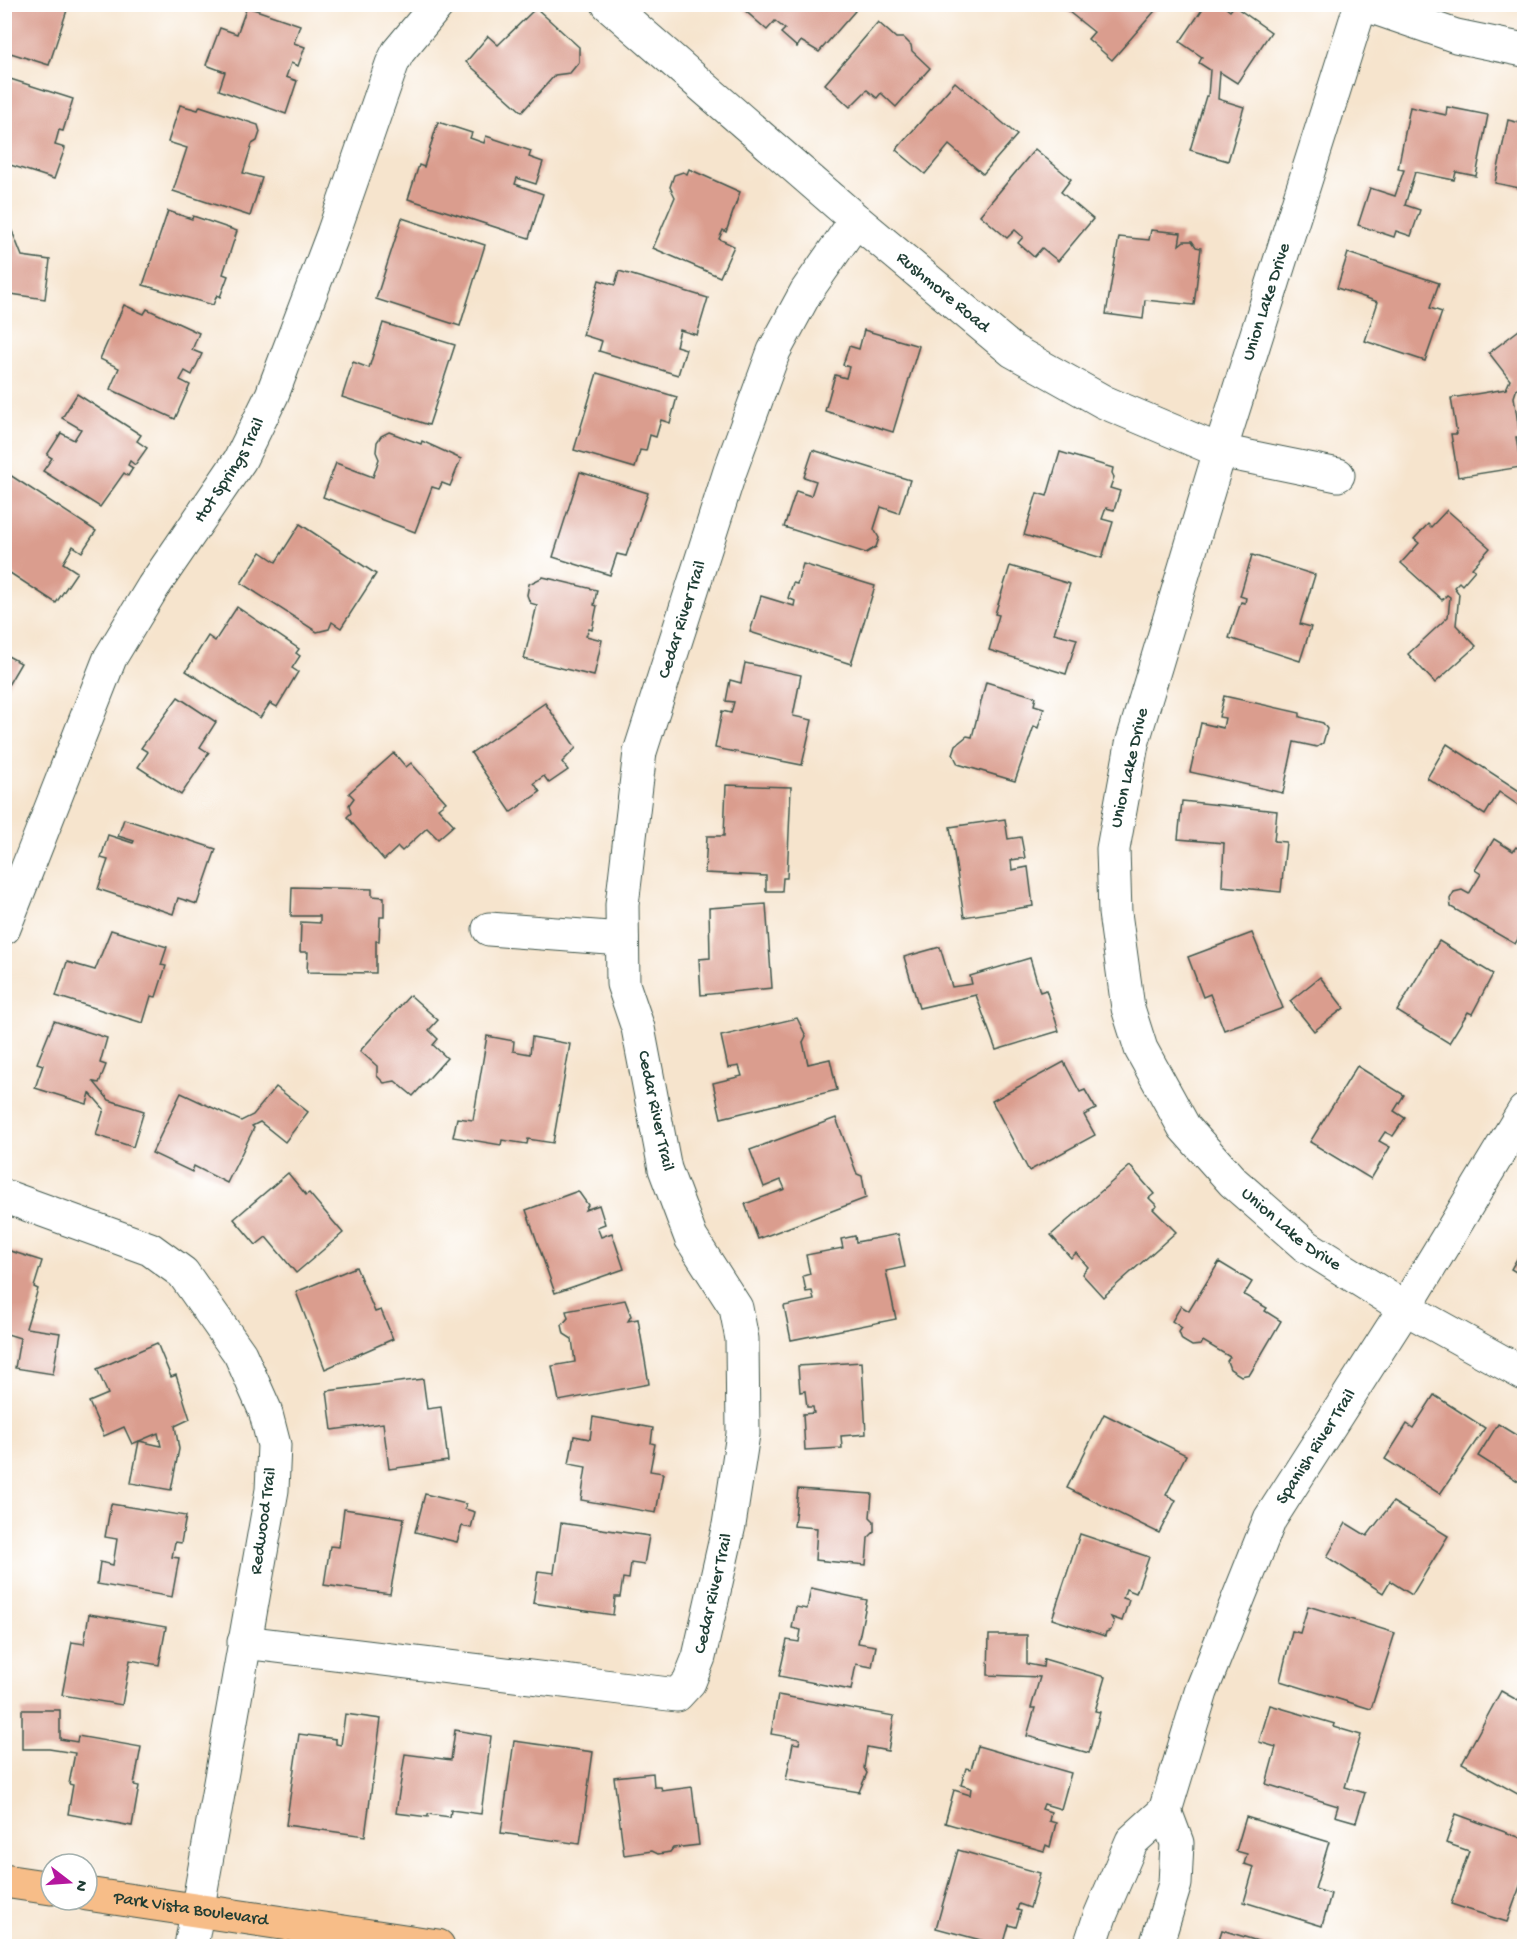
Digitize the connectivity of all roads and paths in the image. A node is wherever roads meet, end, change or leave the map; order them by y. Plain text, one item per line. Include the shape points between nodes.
1 (438, 4) edge
2 (608, 4) edge
3 (1362, 4) edge
4 (1524, 50) edge
5 (856, 220) junction
6 (1220, 451) junction
7 (1338, 475) dead end
8 (4, 928) edge
9 (489, 929) dead end
10 (622, 939) junction
11 (1524, 1111) edge
12 (4, 1196) edge
13 (1405, 1308) junction
14 (1524, 1374) edge
15 (243, 1642) junction
16 (1165, 1811) junction
17 (4, 1881) edge
18 (39, 1886) edge
19 (99, 1896) edge
20 (197, 1911) junction
21 (191, 1947) edge
22 (438, 1947) edge
23 (1090, 1947) edge
24 (1156, 1947) edge

1 - 8 street, Hot Springs Trail via 392,64 272,395 245,451 110,658
2 - 5 street, Rushmore Road
3 - 4 street via 1456,36
3 - 6 street, Union Lake Drive
5 - 6 street, Rushmore Road via 1013,351 1104,402
5 - 10 street, Cedar River Trail via 806,292 774,351 730,471 640,752 622,905
6 - 7 street, Rushmore Road
6 - 13 street, Union Lake Drive via 1132,744 1113,849 1115,913 1128,1008 1141,1049 1184,1126 1233,1182 1306,1246
9 - 10 street
10 - 15 street, Cedar River Trail via 623,984 638,1028 665,1168 692,1238 736,1308 742,1339 743,1434 729,1525 699,1657 689,1682 677,1695
11 - 13 street, Spanish River Trail
12 - 15 street, Redwood Trail via 150,1249 183,1273 240,1354 265,1410 274,1445 272,1490
13 - 14 street, Union Lake Drive
13 - 16 street, Spanish River Trail via 1270,1519 1201,1692
15 - 20 street, Redwood Trail
16 - 23 street via 1132,1841
16 - 24 street via 1177,1853 1174,1884
17 - 18 main road
19 - 20 main road, Park Vista Boulevard
20 - 21 street, Redwood Trail
20 - 22 main road, Park Vista Boulevard

